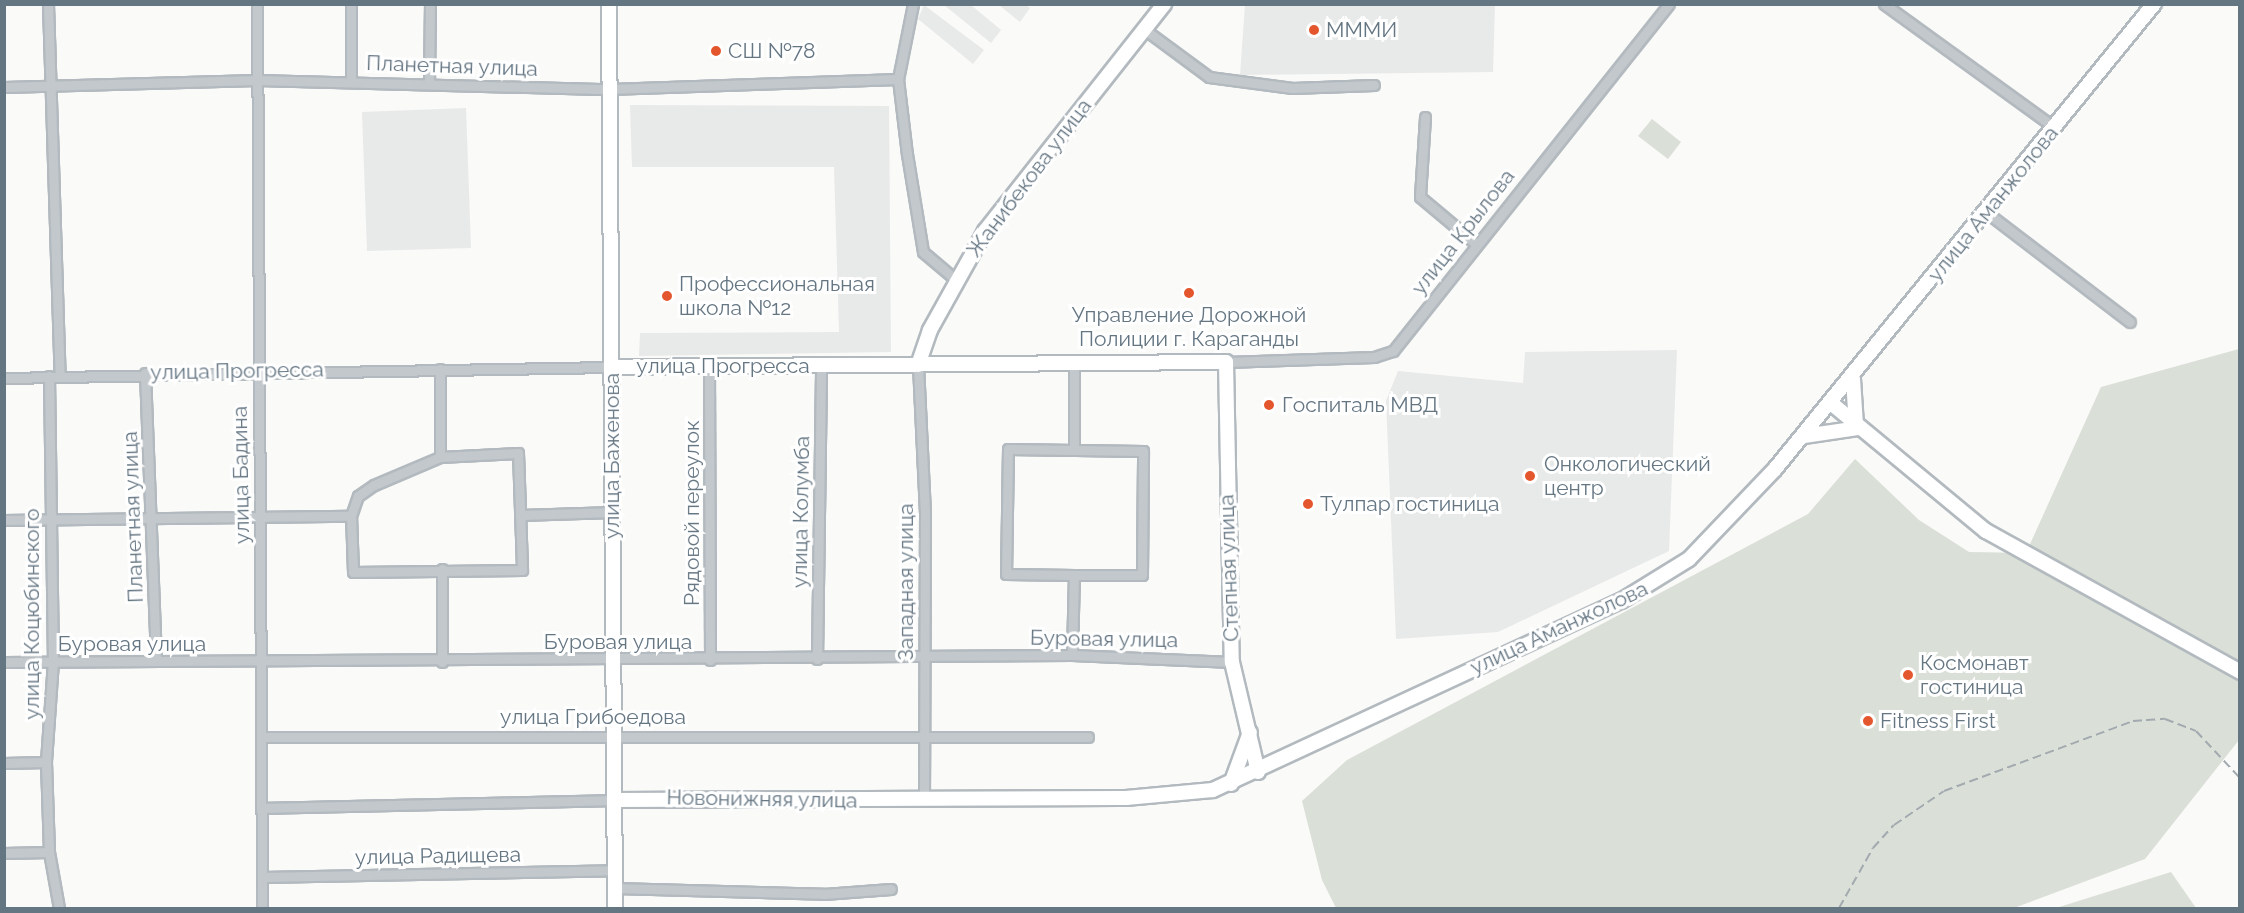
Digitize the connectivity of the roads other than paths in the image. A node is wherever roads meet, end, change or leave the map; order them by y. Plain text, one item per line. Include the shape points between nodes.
1 (48, 4) edge
2 (257, 4) edge
3 (351, 4) edge
4 (430, 4) edge
5 (609, 4) edge
6 (912, 4) edge
7 (1164, 4) edge
8 (1669, 4) edge
9 (1884, 4) edge
10 (2154, 4) edge
11 (1144, 29) junction
12 (257, 80) junction
13 (898, 80) junction
14 (351, 81) junction
15 (429, 84) junction
16 (1374, 85) dead end
17 (50, 86) junction
18 (4, 87) edge
19 (609, 89) junction
20 (1425, 117) dead end
21 (2055, 128) junction
22 (1986, 212) junction
23 (1475, 243) junction
24 (955, 279) junction
25 (2130, 322) dead end
26 (1226, 362) junction
27 (1074, 363) junction
28 (918, 365) junction
29 (710, 366) junction
30 (821, 366) junction
31 (612, 367) junction
32 (440, 369) junction
33 (257, 370) junction
34 (145, 373) junction
35 (50, 376) junction
36 (60, 376) junction
37 (4, 378) edge
38 (1852, 379) junction
39 (1831, 403) junction
40 (1857, 426) junction
41 (1804, 436) junction
42 (1074, 450) junction
43 (440, 457) junction
44 (613, 512) junction
45 (260, 515) junction
46 (520, 515) junction
47 (351, 516) junction
48 (4, 520) edge
49 (51, 520) junction
50 (153, 521) junction
51 (441, 569) junction
52 (1074, 575) junction
53 (1072, 655) junction
54 (614, 659) junction
55 (817, 659) junction
56 (924, 659) junction
57 (710, 660) junction
58 (53, 661) junction
59 (156, 661) junction
60 (4, 662) edge
61 (442, 662) junction
62 (1232, 662) junction
63 (260, 663) junction
64 (2240, 672) edge
65 (1250, 732) junction
66 (614, 734) junction
67 (261, 737) junction
68 (925, 737) junction
69 (1088, 737) dead end
70 (46, 762) junction
71 (4, 763) edge
72 (1258, 772) junction
73 (1231, 784) junction
74 (614, 800) junction
75 (924, 800) junction
76 (263, 808) junction
77 (49, 852) junction
78 (4, 853) edge
79 (614, 870) junction
80 (262, 877) junction
81 (615, 888) junction
82 (891, 889) dead end
83 (59, 909) edge
84 (262, 909) edge
85 (615, 909) edge

1 - 17 street
2 - 12 street, улица Бадина
3 - 14 street
4 - 15 street
5 - 19 main road, улица Баженова
6 - 13 street
7 - 11 main road, Жанибекова улица
8 - 23 street, улица Крылова
9 - 21 street
10 - 21 main road, улица Аманжолова
11 - 16 street via 1209,77 1292,88
11 - 24 main road, Жанибекова улица via 985,231
12 - 14 street, Планетная улица
12 - 17 street, Планетная улица
12 - 33 street, улица Бадина
13 - 19 street, Планетная улица
13 - 24 street via 923,252
14 - 15 street, Планетная улица
15 - 19 street, Планетная улица
17 - 18 street, Планетная улица
17 - 36 street
19 - 31 main road, улица Баженова
20 - 23 street via 1420,197
21 - 22 main road, улица Аманжолова
22 - 25 street
22 - 38 main road, улица Аманжолова
23 - 26 street, улица Крылова via 1386,355
24 - 28 main road, Жанибекова улица
26 - 27 main road, улица Прогресса
26 - 62 main road, Степная улица
27 - 28 main road, улица Прогресса
27 - 42 street
28 - 30 main road, улица Прогресса
28 - 56 street, Западная улица via 925,514
29 - 30 main road, улица Прогресса
29 - 31 main road, улица Прогресса
29 - 57 street, Рядовой переулок
30 - 55 street, улица Колумба
31 - 32 street, улица Прогресса
31 - 44 main road, улица Баженова
32 - 33 street, улица Прогресса
32 - 43 street
33 - 34 street, улица Прогресса
33 - 45 street, улица Бадина
34 - 36 street, улица Прогресса
34 - 50 street, Планетная улица
35 - 36 street, улица Прогресса
35 - 37 street, улица Прогресса
35 - 49 street, улица Коцюбинского
38 - 39 main road, улица Аманжолова
38 - 40 main road
39 - 40 main road
39 - 41 main road, улица Аманжолова
40 - 41 main road
40 - 64 main road via 1986,531
41 - 72 main road, улица Аманжолова via 1725,525 1664,578
42 - 52 street via 1008,449 1006,574
42 - 52 street via 1143,451 1144,512 1142,575
43 - 46 street via 518,453
43 - 47 street via 374,485 358,496
44 - 46 street
44 - 54 main road, улица Баженова
45 - 47 street
45 - 50 street
45 - 63 street, улица Бадина
46 - 51 street via 522,570
47 - 51 street via 352,572
48 - 49 street
49 - 50 street
49 - 58 street, улица Коцюбинского
50 - 59 street, Планетная улица
51 - 61 street
52 - 53 street
53 - 56 street, Буровая улица
53 - 62 street, Буровая улица
54 - 57 street, Буровая улица
54 - 61 street, Буровая улица
54 - 66 main road, улица Баженова
55 - 56 street, Буровая улица
55 - 57 street, Буровая улица
56 - 68 street, Западная улица
58 - 59 street, Буровая улица
58 - 60 street, Буровая улица
58 - 70 street, улица Коцюбинского
59 - 63 street, Буровая улица
61 - 63 street, Буровая улица
62 - 65 main road, Степная улица
63 - 67 street, улица Бадина
65 - 72 main road, Степная улица
65 - 73 main road
66 - 67 street, улица Грибоедова
66 - 68 street, улица Грибоедова
66 - 74 main road, улица Баженова
67 - 76 street, улица Бадина
68 - 69 street, улица Грибоедова
68 - 75 street, Западная улица
70 - 71 street
70 - 77 street, улица Коцюбинского
72 - 73 main road, Новонижняя улица
73 - 75 main road, Новонижняя улица via 1126,798
74 - 75 main road, Новонижняя улица
74 - 76 street, Новонижняя улица
74 - 79 main road, улица Баженова
76 - 80 street, улица Бадина
77 - 78 street
77 - 83 street, улица Коцюбинского
79 - 80 street, улица Радищева
79 - 81 main road, улица Баженова
80 - 84 street, улица Бадина
81 - 82 street via 824,894
81 - 85 main road, улица Баженова

